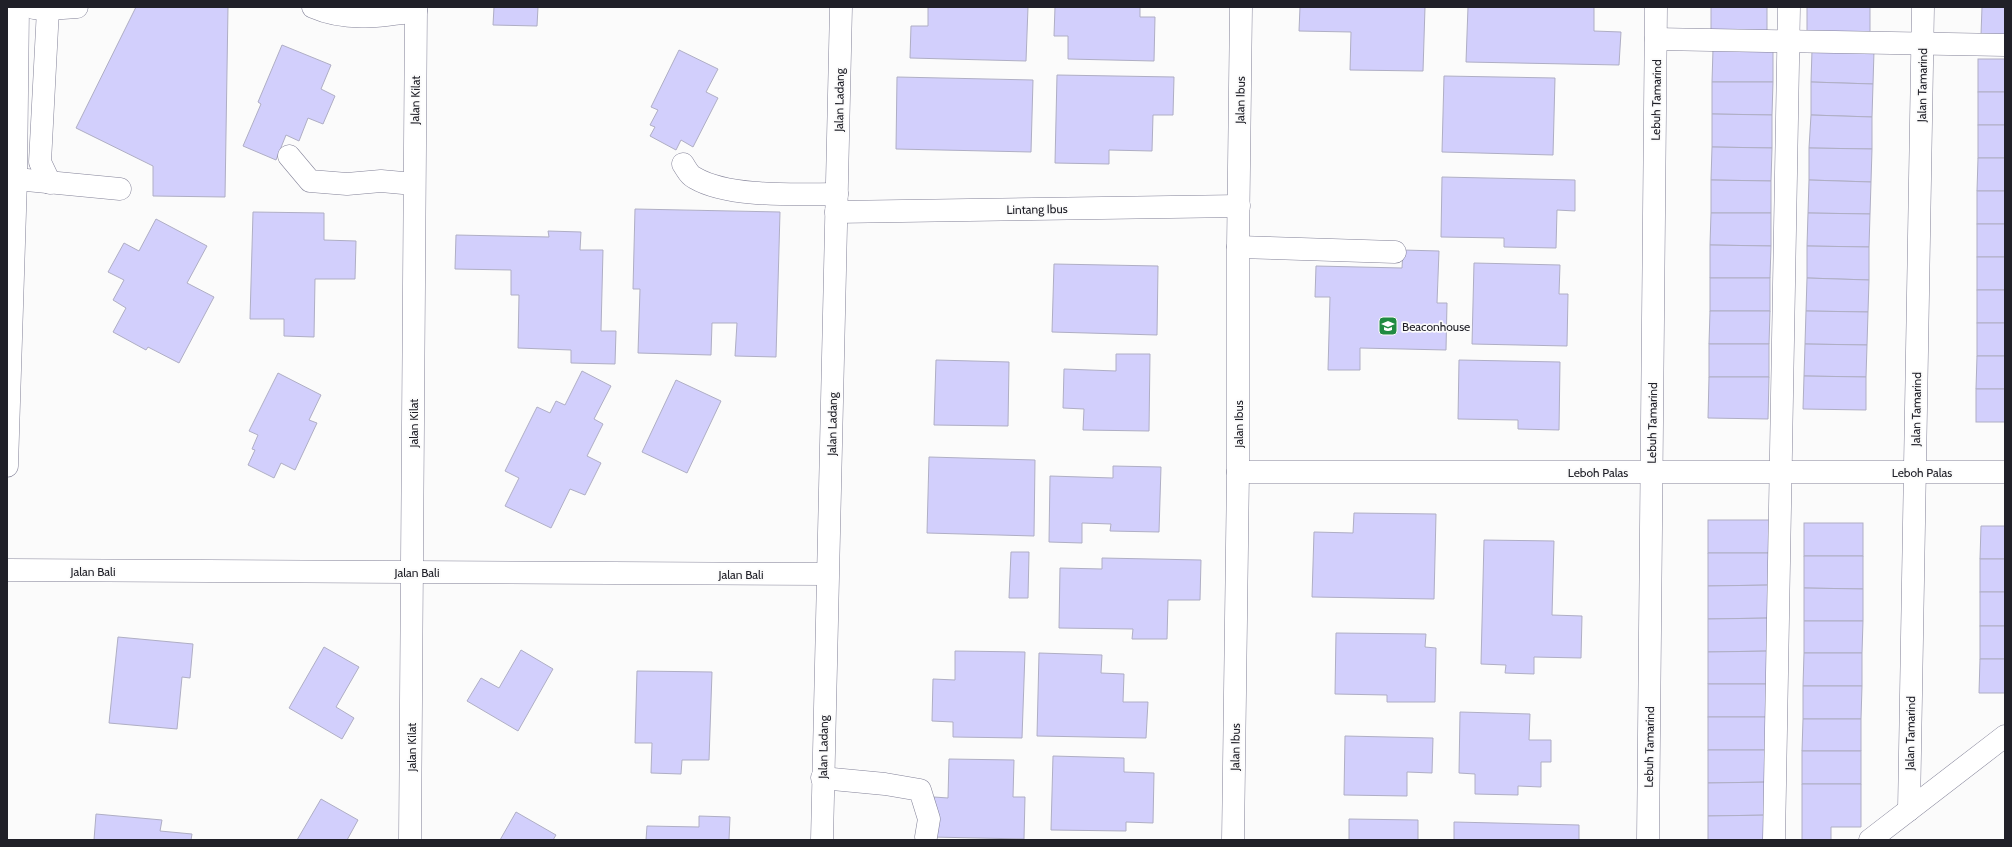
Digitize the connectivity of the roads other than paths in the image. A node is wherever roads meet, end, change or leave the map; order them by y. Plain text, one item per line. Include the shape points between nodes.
1 (18, 7) edge
2 (22, 7) edge
3 (77, 7) edge
4 (314, 7) edge
5 (841, 7) edge
6 (1241, 7) edge
7 (1656, 7) edge
8 (1789, 7) edge
9 (1923, 7) edge
10 (48, 9) junction
11 (416, 9) edge
12 (1656, 39) junction
13 (1788, 41) junction
14 (1923, 44) junction
15 (2005, 45) edge
16 (289, 156) dead end
17 (682, 164) dead end
18 (16, 179) junction
19 (50, 183) junction
20 (414, 184) junction
21 (120, 189) dead end
22 (837, 203) junction
23 (1238, 206) junction
24 (1238, 247) junction
25 (1396, 252) dead end
26 (7, 466) edge
27 (1914, 471) junction
28 (1238, 472) junction
29 (1651, 472) junction
30 (1780, 472) junction
31 (2005, 472) edge
32 (7, 570) edge
33 (412, 572) junction
34 (827, 574) junction
35 (2005, 736) edge
36 (822, 778) junction
37 (1909, 810) junction
38 (926, 837) dead end
39 (410, 840) edge
40 (822, 840) edge
41 (1233, 840) edge
42 (1648, 840) edge
43 (1774, 840) edge
44 (1870, 840) edge

1 - 18 street
2 - 10 street
3 - 10 street
4 - 11 street via 334,15 366,18
5 - 22 street, Jalan Ladang
6 - 23 street, Jalan Ibus
7 - 12 street, Lebuh Tamarind
8 - 13 street
9 - 14 street, Jalan Tamarind
10 - 19 street via 40,162
11 - 20 street, Jalan Kilat
12 - 13 street
12 - 29 street, Lebuh Tamarind
13 - 14 street
13 - 30 street
14 - 15 street
14 - 27 street, Jalan Tamarind
16 - 20 street via 310,181 347,184 380,181
17 - 22 street, Lintang Ibus via 694,178 719,188
18 - 19 street
18 - 26 street
19 - 21 street
20 - 33 street, Jalan Kilat
22 - 23 street, Lintang Ibus
22 - 34 street, Jalan Ladang
23 - 24 street, Jalan Ibus
24 - 25 street
24 - 28 street, Jalan Ibus
27 - 30 street, Leboh Palas
27 - 31 street, Leboh Palas
27 - 37 street, Jalan Tamarind
28 - 29 street, Leboh Palas
28 - 41 street, Jalan Ibus
29 - 30 street, Leboh Palas
29 - 42 street, Lebuh Tamarind
30 - 43 street
32 - 33 street, Jalan Bali
33 - 34 street, Jalan Bali
33 - 39 street, Jalan Kilat
34 - 36 street, Jalan Ladang
35 - 37 street
36 - 38 street via 920,790 929,819
36 - 40 street, Jalan Ladang
37 - 44 street

